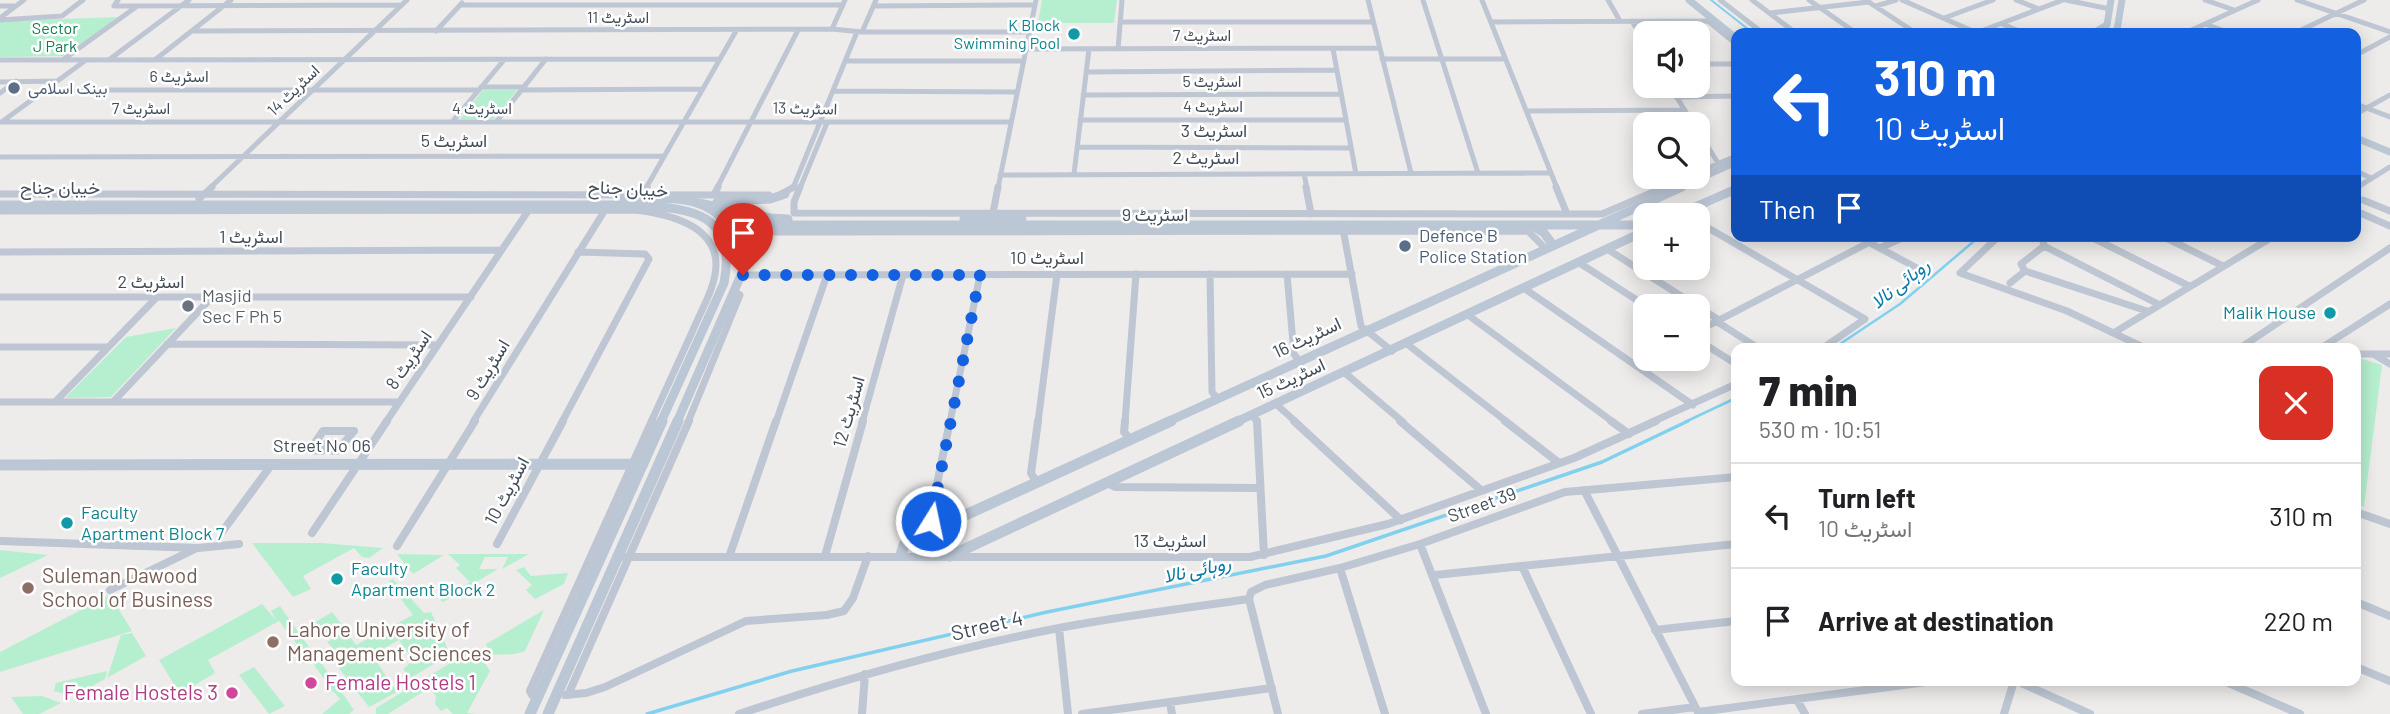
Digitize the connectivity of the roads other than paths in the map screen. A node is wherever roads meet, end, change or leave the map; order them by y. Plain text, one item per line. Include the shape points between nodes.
1 (24, 0) edge
2 (83, 0) edge
3 (118, 0) edge
4 (189, 0) edge
5 (231, 0) edge
6 (407, 0) edge
7 (1122, 0) edge
8 (1368, 0) edge
9 (1423, 0) edge
10 (1482, 0) edge
11 (1608, 0) edge
12 (1689, 0) edge
13 (1696, 0) edge
14 (1720, 0) edge
15 (1752, 0) edge
16 (1809, 0) edge
17 (1896, 0) edge
18 (1902, 0) edge
19 (1993, 0) edge
20 (2016, 0) edge
21 (2064, 0) edge
22 (2112, 0) edge
23 (2122, 0) edge
24 (2205, 0) edge
25 (2258, 0) edge
26 (2297, 0) edge
27 (2364, 0) edge
28 (1868, 1) edge
29 (463, 2) edge
30 (844, 2) edge
31 (875, 3) edge
32 (930, 3) edge
33 (977, 3) edge
34 (1035, 3) edge
35 (182, 5) junction
36 (224, 5) junction
37 (401, 5) junction
38 (0, 6) edge
39 (17, 6) junction
40 (138, 6) junction
41 (1875, 6) junction
42 (1819, 8) junction
43 (2039, 9) junction
44 (2110, 9) junction
45 (2235, 11) junction
46 (1770, 13) junction
47 (2336, 13) junction
48 (1943, 18) junction
49 (0, 19) edge
50 (1620, 21) junction
51 (1632, 21) joint
52 (1711, 21) junction
53 (1120, 22) junction
54 (1373, 22) junction
55 (1491, 22) junction
56 (2001, 24) junction
57 (2205, 24) junction
58 (1732, 28) edge
59 (1756, 28) edge
60 (1790, 28) edge
61 (1849, 28) edge
62 (1908, 28) edge
63 (1966, 28) edge
64 (1990, 28) edge
65 (2011, 28) edge
66 (2101, 28) edge
67 (2116, 28) edge
68 (2196, 28) edge
69 (2216, 28) edge
70 (2305, 28) edge
71 (832, 29) junction
72 (798, 30) junction
73 (192, 31) junction
74 (374, 31) junction
75 (436, 31) junction
76 (736, 31) junction
77 (860, 32) junction
78 (1028, 32) junction
79 (2390, 34) edge
80 (1731, 35) edge
81 (1731, 39) edge
82 (1379, 48) junction
83 (1025, 49) junction
84 (1089, 49) junction
85 (1118, 49) junction
86 (1333, 49) junction
87 (2361, 52) edge
88 (546, 59) junction
89 (1382, 59) junction
90 (1441, 59) junction
91 (1505, 59) junction
92 (0, 60) edge
93 (63, 60) junction
94 (87, 60) junction
95 (109, 60) junction
96 (156, 60) junction
97 (344, 60) junction
98 (504, 60) junction
99 (720, 60) junction
100 (845, 61) junction
101 (1023, 61) junction
102 (1710, 64) edge
103 (1731, 64) edge
104 (1336, 70) junction
105 (1086, 72) junction
106 (17, 81) junction
107 (58, 81) junction
108 (0, 82) edge
109 (480, 88) junction
110 (523, 88) junction
111 (702, 89) junction
112 (46, 90) junction
113 (313, 90) junction
114 (833, 90) junction
115 (1017, 92) junction
116 (0, 93) edge
117 (1341, 94) junction
118 (1083, 95) junction
119 (2390, 95) edge
120 (1710, 96) edge
121 (1731, 96) edge
122 (1677, 98) edge
123 (2361, 106) edge
124 (2366, 108) junction
125 (1685, 110) joint
126 (1526, 111) junction
127 (2361, 111) edge
128 (2390, 117) edge
129 (1080, 120) junction
130 (1346, 120) junction
131 (684, 121) junction
132 (752, 121) junction
133 (280, 122) junction
134 (452, 122) junction
135 (496, 122) junction
136 (824, 122) junction
137 (1011, 122) junction
138 (1, 123) edge
139 (2361, 140) edge
140 (1077, 147) junction
141 (2361, 147) edge
142 (1351, 148) junction
143 (1710, 149) edge
144 (2390, 152) edge
145 (244, 156) junction
146 (663, 156) junction
147 (0, 157) edge
148 (2390, 158) edge
149 (1731, 159) edge
150 (1731, 163) edge
151 (1721, 165) junction
152 (2390, 167) edge
153 (1710, 168) edge
154 (1356, 173) junction
155 (1411, 173) junction
156 (1478, 173) junction
157 (1550, 173) junction
158 (1074, 174) junction
159 (1304, 174) junction
160 (2361, 174) edge
161 (1000, 175) junction
162 (2371, 178) junction
163 (2361, 185) edge
164 (1663, 189) edge
165 (1731, 191) edge
166 (643, 193) junction
167 (716, 193) junction
168 (0, 194) edge
169 (785, 194) junction
170 (202, 196) junction
171 (0, 199) edge
172 (2363, 200) dead end
173 (699, 203) junction
174 (1706, 203) edge
175 (531, 207) junction
176 (636, 207) junction
177 (1627, 207) junction
178 (4, 210) edge
179 (605, 210) junction
180 (2390, 211) edge
181 (2361, 213) edge
182 (1311, 214) junction
183 (1566, 214) junction
184 (992, 217) junction
185 (770, 218) junction
186 (1605, 222) junction
187 (1633, 224) edge
188 (2390, 226) edge
189 (1526, 227) junction
190 (1343, 228) junction
191 (1710, 229) edge
192 (759, 231) junction
193 (1633, 237) edge
194 (1731, 241) edge
195 (1733, 242) edge
196 (1893, 242) edge
197 (1993, 242) edge
198 (2043, 242) edge
199 (2101, 242) edge
200 (2174, 242) edge
201 (2264, 242) edge
202 (1868, 243) joint
203 (2044, 246) junction
204 (1549, 247) junction
205 (2390, 247) edge
206 (1880, 248) junction
207 (1607, 249) junction
208 (501, 250) junction
209 (0, 252) edge
210 (578, 252) junction
211 (747, 261) junction
212 (1578, 262) junction
213 (2223, 266) junction
214 (1917, 268) dead end
215 (2025, 271) junction
216 (1057, 274) junction
217 (1136, 274) junction
218 (1210, 274) junction
219 (1287, 274) junction
220 (1352, 274) junction
221 (743, 275) junction
222 (827, 275) junction
223 (903, 275) junction
224 (980, 275) junction
225 (1797, 279) junction
226 (2010, 283) dead end
227 (2189, 286) junction
228 (1525, 289) junction
229 (715, 291) junction
230 (736, 292) junction
231 (0, 297) edge
232 (157, 297) junction
233 (212, 297) junction
234 (471, 297) junction
235 (1633, 298) edge
236 (2158, 304) junction
237 (2390, 304) edge
238 (2147, 311) junction
239 (1468, 315) junction
240 (1718, 321) junction
241 (1710, 325) edge
242 (1366, 330) junction
243 (2115, 332) junction
244 (1751, 343) edge
245 (1831, 343) edge
246 (2136, 343) edge
247 (2247, 343) edge
248 (2329, 343) edge
249 (167, 344) junction
250 (1408, 344) junction
251 (438, 345) junction
252 (0, 347) edge
253 (108, 347) junction
254 (1710, 348) edge
255 (1392, 352) junction
256 (2361, 354) edge
257 (2372, 354) junction
258 (2390, 355) edge
259 (1731, 361) edge
260 (1300, 362) junction
261 (2390, 364) edge
262 (1345, 373) junction
263 (1731, 386) edge
264 (1219, 399) junction
265 (0, 402) edge
266 (55, 402) junction
267 (113, 402) junction
268 (399, 402) junction
269 (1277, 405) junction
270 (1693, 405) junction
271 (1253, 416) junction
272 (1629, 434) junction
273 (1130, 439) junction
274 (664, 449) junction
275 (677, 449) junction
276 (337, 451) joint
277 (630, 463) junction
278 (1559, 463) junction
279 (0, 464) edge
280 (273, 464) junction
281 (357, 464) junction
282 (450, 464) junction
283 (540, 464) junction
284 (643, 464) junction
285 (1731, 477) edge
286 (1037, 483) junction
287 (1107, 483) junction
288 (1260, 488) junction
289 (1481, 490) junction
290 (1584, 490) junction
291 (2361, 514) edge
292 (1401, 520) junction
293 (2390, 524) edge
294 (935, 529) junction
295 (222, 532) dead end
296 (312, 533) dead end
297 (1, 541) edge
298 (239, 544) dead end
299 (497, 544) dead end
300 (1420, 544) junction
301 (1731, 545) edge
302 (397, 546) dead end
303 (198, 548) junction
304 (901, 555) junction
305 (1264, 555) junction
306 (825, 556) junction
307 (868, 556) junction
308 (950, 556) junction
309 (615, 557) junction
310 (630, 557) junction
311 (729, 557) junction
312 (1617, 557) junction
313 (1522, 566) junction
314 (1340, 568) junction
315 (1434, 575) junction
316 (110, 590) dead end
317 (1249, 599) junction
318 (2361, 604) edge
319 (2390, 616) edge
320 (1731, 622) edge
321 (1059, 628) junction
322 (1655, 631) junction
323 (2361, 669) edge
324 (865, 674) junction
325 (2390, 681) edge
326 (1879, 686) edge
327 (2014, 686) edge
328 (2027, 686) edge
329 (2243, 686) edge
330 (1272, 688) junction
331 (555, 694) junction
332 (539, 695) junction
333 (568, 695) junction
334 (1797, 700) junction
335 (1170, 703) junction
336 (1697, 711) edge
337 (530, 714) edge
338 (548, 714) edge
339 (739, 714) edge
340 (862, 714) edge
341 (1068, 714) edge
342 (1082, 714) edge
343 (1172, 714) edge
344 (1278, 714) edge
345 (1385, 714) edge
346 (1486, 714) edge
347 (1591, 714) edge
348 (1642, 714) edge
349 (1805, 714) edge
350 (2004, 714) edge
351 (2090, 714) edge
352 (2300, 714) edge

1 - 39 street
2 - 49 street via 66,14
3 - 40 street via 114,6
4 - 35 street
5 - 36 street
6 - 37 street, اسٹریٹ 14
7 - 53 street
8 - 54 street
9 - 90 street
10 - 55 street
11 - 50 street
12 - 52 main road
13 - 58 main road
14 - 59 street
15 - 46 street
16 - 42 street
17 - 41 street
18 - 48 street
19 - 48 street
20 - 43 street
21 - 43 street
21 - 44 street
22 - 44 main road
23 - 67 main road
24 - 45 street
25 - 45 street
26 - 47 street
27 - 47 street
28 - 41 street
28 - 42 street
29 - 30 street
29 - 75 street
30 - 71 street
31 - 32 street
31 - 77 street
32 - 33 street
33 - 34 street
34 - 78 street
35 - 36 street
35 - 40 street
35 - 95 street
36 - 37 street
36 - 73 street
37 - 74 street, اسٹریٹ 14
38 - 39 street
39 - 49 street
40 - 93 street
41 - 62 street
42 - 46 street
42 - 61 street
43 - 56 street
44 - 66 main road via 2107,25
45 - 57 street
46 - 60 street
47 - 70 street
47 - 79 street
48 - 63 street
50 - 51 street
50 - 55 street
51 - 52 street
52 - 80 main road
52 - 81 street
53 - 54 street
53 - 85 street
54 - 82 street
55 - 91 street
56 - 64 street
56 - 65 street
57 - 68 street
57 - 69 street
71 - 72 street, اسٹریٹ 11
71 - 77 street, اسٹریٹ 11
72 - 76 street, اسٹریٹ 11
72 - 132 street
73 - 74 street
73 - 96 street
74 - 75 street, اسٹریٹ 11
74 - 97 street, اسٹریٹ 14
75 - 76 street, اسٹریٹ 11
76 - 99 street
77 - 78 street, اسٹریٹ 11
77 - 100 street
78 - 83 street
79 - 87 street
82 - 86 street, اسٹریٹ 7
82 - 89 street
83 - 84 street, اسٹریٹ 7
83 - 101 street
84 - 85 street, اسٹریٹ 7
84 - 105 street
85 - 86 street, اسٹریٹ 7
86 - 104 street
88 - 98 street
88 - 99 street
88 - 110 street
89 - 90 street
89 - 155 street
90 - 91 street
90 - 156 street
91 - 126 street
92 - 93 street
93 - 94 street
94 - 95 street
94 - 107 street
95 - 96 street
96 - 97 street
97 - 98 street
97 - 113 street, اسٹریٹ 14
98 - 109 street
99 - 111 street
100 - 101 street
100 - 114 street
101 - 115 street
102 - 103 street
104 - 105 street
104 - 117 street
105 - 118 street
106 - 107 street
106 - 108 street
106 - 116 street
107 - 112 street
109 - 110 street
109 - 113 street
109 - 134 street
110 - 111 street
110 - 135 street
111 - 131 street
112 - 113 street, اسٹریٹ 6
112 - 138 street
113 - 133 street, اسٹریٹ 14
114 - 115 street
114 - 136 street
115 - 137 street
117 - 118 street, اسٹریٹ 5
117 - 130 street
118 - 129 street
119 - 124 street
120 - 121 street
122 - 125 street
123 - 124 street
124 - 127 street
124 - 128 street
125 - 126 street
126 - 157 street
129 - 130 street, اسٹریٹ 4
129 - 140 street
130 - 142 street
131 - 132 street, اسٹریٹ 13
131 - 135 street, اسٹریٹ 4
131 - 146 street
132 - 136 street, اسٹریٹ 13
132 - 167 street
133 - 134 street, اسٹریٹ 4
133 - 138 street, اسٹریٹ 7
133 - 145 street, اسٹریٹ 14
134 - 135 street, اسٹریٹ 4
136 - 137 street, اسٹریٹ 13
136 - 169 street via 793,189
136 - 184 street via 794,213
137 - 161 street
139 - 144 main road
140 - 142 street, اسٹریٹ 3
140 - 158 street
141 - 148 main road
142 - 154 street
143 - 151 street
145 - 146 street, اسٹریٹ 5
145 - 147 street
145 - 170 street, اسٹریٹ 14
146 - 166 street
149 - 151 street
150 - 151 main road, اسٹریٹ 16
151 - 153 street
151 - 177 main road, اسٹریٹ 16
152 - 162 street
154 - 155 street, اسٹریٹ 2
154 - 159 street, اسٹریٹ 2
155 - 156 street, اسٹریٹ 2
156 - 157 street, اسٹریٹ 2
157 - 183 street
158 - 159 street, اسٹریٹ 2
158 - 161 street, اسٹریٹ 2
159 - 182 street
160 - 162 street
161 - 184 street
162 - 163 street
164 - 177 street
165 - 174 main road
166 - 167 street
166 - 170 street
167 - 169 street
168 - 170 street
169 - 173 main road
170 - 171 main road, خیبان جناح
170 - 173 main road, خیبان جناح via 669,198
172 - 180 street
173 - 185 main road
173 - 211 main road, خیبان جناح via 733,226
175 - 176 main road, خیبان جناح
175 - 178 main road, خیبان جناح
175 - 179 street
175 - 208 street, اسٹریٹ 8
176 - 179 street
176 - 229 street via 680,220 706,238 717,265
176 - 229 main road, خیبان جناح via 683,211 719,227 729,252 727,270
177 - 183 street via 1602,214
177 - 186 main road, اسٹریٹ 16
179 - 210 street, اسٹریٹ 9
181 - 188 street
182 - 183 street
182 - 184 street
184 - 185 main road
184 - 186 main road
185 - 192 main road via 752,225
186 - 187 main road
186 - 189 main road
186 - 204 main road, اسٹریٹ 16
186 - 207 main road via 1610,234
189 - 190 main road
189 - 204 main road via 1544,233
190 - 192 main road via 775,225
190 - 220 street
191 - 194 street
192 - 211 main road
193 - 207 main road, اسٹریٹ 15
195 - 225 street
196 - 206 street
197 - 243 street via 1960,274
198 - 203 street
199 - 227 street
200 - 213 street
201 - 213 street
202 - 206 street
202 - 225 street
203 - 215 street via 2021,264
203 - 236 street
204 - 242 main road, اسٹریٹ 16
205 - 247 street
206 - 214 street
207 - 212 main road, اسٹریٹ 15
207 - 240 street
208 - 209 street, اسٹریٹ 1
208 - 234 street, اسٹریٹ 8
210 - 282 street, اسٹریٹ 9
210 - 283 street, اسٹریٹ 10 via 645,254 649,258
211 - 221 main road
212 - 228 main road, اسٹریٹ 15
212 - 235 street
213 - 227 street
215 - 226 street
215 - 238 street
216 - 217 street, اسٹریٹ 10
216 - 224 street, اسٹریٹ 10
216 - 286 street via 1031,473
217 - 218 street, اسٹریٹ 10
217 - 273 street via 1124,432
218 - 219 street, اسٹریٹ 10
218 - 264 street via 1212,392
219 - 220 street, اسٹریٹ 10
219 - 260 street via 1294,354
220 - 242 street via 1361,325
221 - 222 street, اسٹریٹ 10
221 - 230 main road
222 - 223 street, اسٹریٹ 10
222 - 311 street
223 - 224 street, اسٹریٹ 10
223 - 306 street, اسٹریٹ 12
224 - 294 street via 930,518
225 - 240 street
225 - 245 street via 1865,319
227 - 236 street
228 - 239 main road, اسٹریٹ 15
228 - 270 street
229 - 277 street
229 - 284 main road, خیبان جناح
230 - 274 main road
230 - 275 street via 740,295
231 - 232 street, اسٹریٹ 2
232 - 233 street, اسٹریٹ 2
232 - 253 street
233 - 234 street, اسٹریٹ 2
233 - 249 street
234 - 251 street, اسٹریٹ 8
236 - 238 street
237 - 248 street
238 - 243 street
239 - 250 main road, اسٹریٹ 15
239 - 272 street
240 - 241 street
240 - 244 street
242 - 255 street
242 - 260 main road, اسٹریٹ 16
243 - 246 street
249 - 251 street
249 - 267 street
250 - 255 main road, اسٹریٹ 15
250 - 278 street
251 - 268 street, اسٹریٹ 8
252 - 253 street
253 - 266 street
254 - 259 street
255 - 262 main road, اسٹریٹ 15
256 - 257 street
257 - 258 street
257 - 261 street
260 - 264 main road, اسٹریٹ 16
262 - 269 main road, اسٹریٹ 15
262 - 289 street
263 - 270 street, اسٹریٹ 13
264 - 273 main road, اسٹریٹ 16
265 - 266 street
266 - 267 street
267 - 268 street
268 - 281 street, اسٹریٹ 8
269 - 271 main road, اسٹریٹ 15
269 - 292 street
270 - 272 street, اسٹریٹ 13
271 - 287 main road, اسٹریٹ 15
271 - 288 street via 1257,420
272 - 278 street, اسٹریٹ 13
273 - 286 main road, اسٹریٹ 16
274 - 275 street
274 - 309 main road
275 - 310 street
276 - 276 street via 327,450 332,444 327,443 322,451 310,450 323,431 354,431
277 - 283 main road, Street No 06
277 - 284 main road, Street No 06
277 - 332 street via 530,691
278 - 289 street, اسٹریٹ 13
279 - 280 main road, Street No 06
280 - 281 main road, Street No 06
280 - 295 street
281 - 282 main road, Street No 06
281 - 296 street, اسٹریٹ 8
282 - 283 main road, Street No 06
282 - 302 street, اسٹریٹ 9
283 - 299 street, اسٹریٹ 10
284 - 332 main road, خیبان جناح
285 - 290 street, Street 39
286 - 294 main road, اسٹریٹ 16
287 - 288 street via 1115,487
287 - 308 main road, اسٹریٹ 15
288 - 305 street
289 - 292 street, اسٹریٹ 13
290 - 300 street, Street 39 via 1565,492
290 - 312 street
291 - 293 street
292 - 305 street, اسٹریٹ 13
294 - 304 main road, اسٹریٹ 16 via 904,545
297 - 303 street
298 - 303 street
300 - 314 street, Street 39
300 - 315 street
301 - 312 street
303 - 316 street
304 - 307 street, اسٹریٹ 13
304 - 308 street, اسٹریٹ 13
305 - 308 street, اسٹریٹ 13
306 - 307 street, اسٹریٹ 13
306 - 311 street, اسٹریٹ 13
307 - 333 street via 844,611 746,621 605,687
309 - 310 street, اسٹریٹ 13
309 - 331 main road
310 - 311 street, اسٹریٹ 13
310 - 333 street
312 - 313 street
312 - 322 street
313 - 315 street
313 - 347 street
314 - 317 street, Street 39 via 1256,588
314 - 345 street
315 - 346 street
317 - 321 street, Street 4
317 - 330 street
318 - 319 street
320 - 322 street
321 - 324 street, Street 4
321 - 341 street
322 - 336 street
323 - 325 street
324 - 339 street, Street 4
324 - 340 street
326 - 334 street
327 - 350 street
328 - 351 street
329 - 352 street
330 - 335 street
330 - 344 street
331 - 333 street
331 - 338 main road
332 - 337 main road, خیبان جناح
334 - 336 street
334 - 349 street
335 - 342 street
335 - 343 street
336 - 348 street

